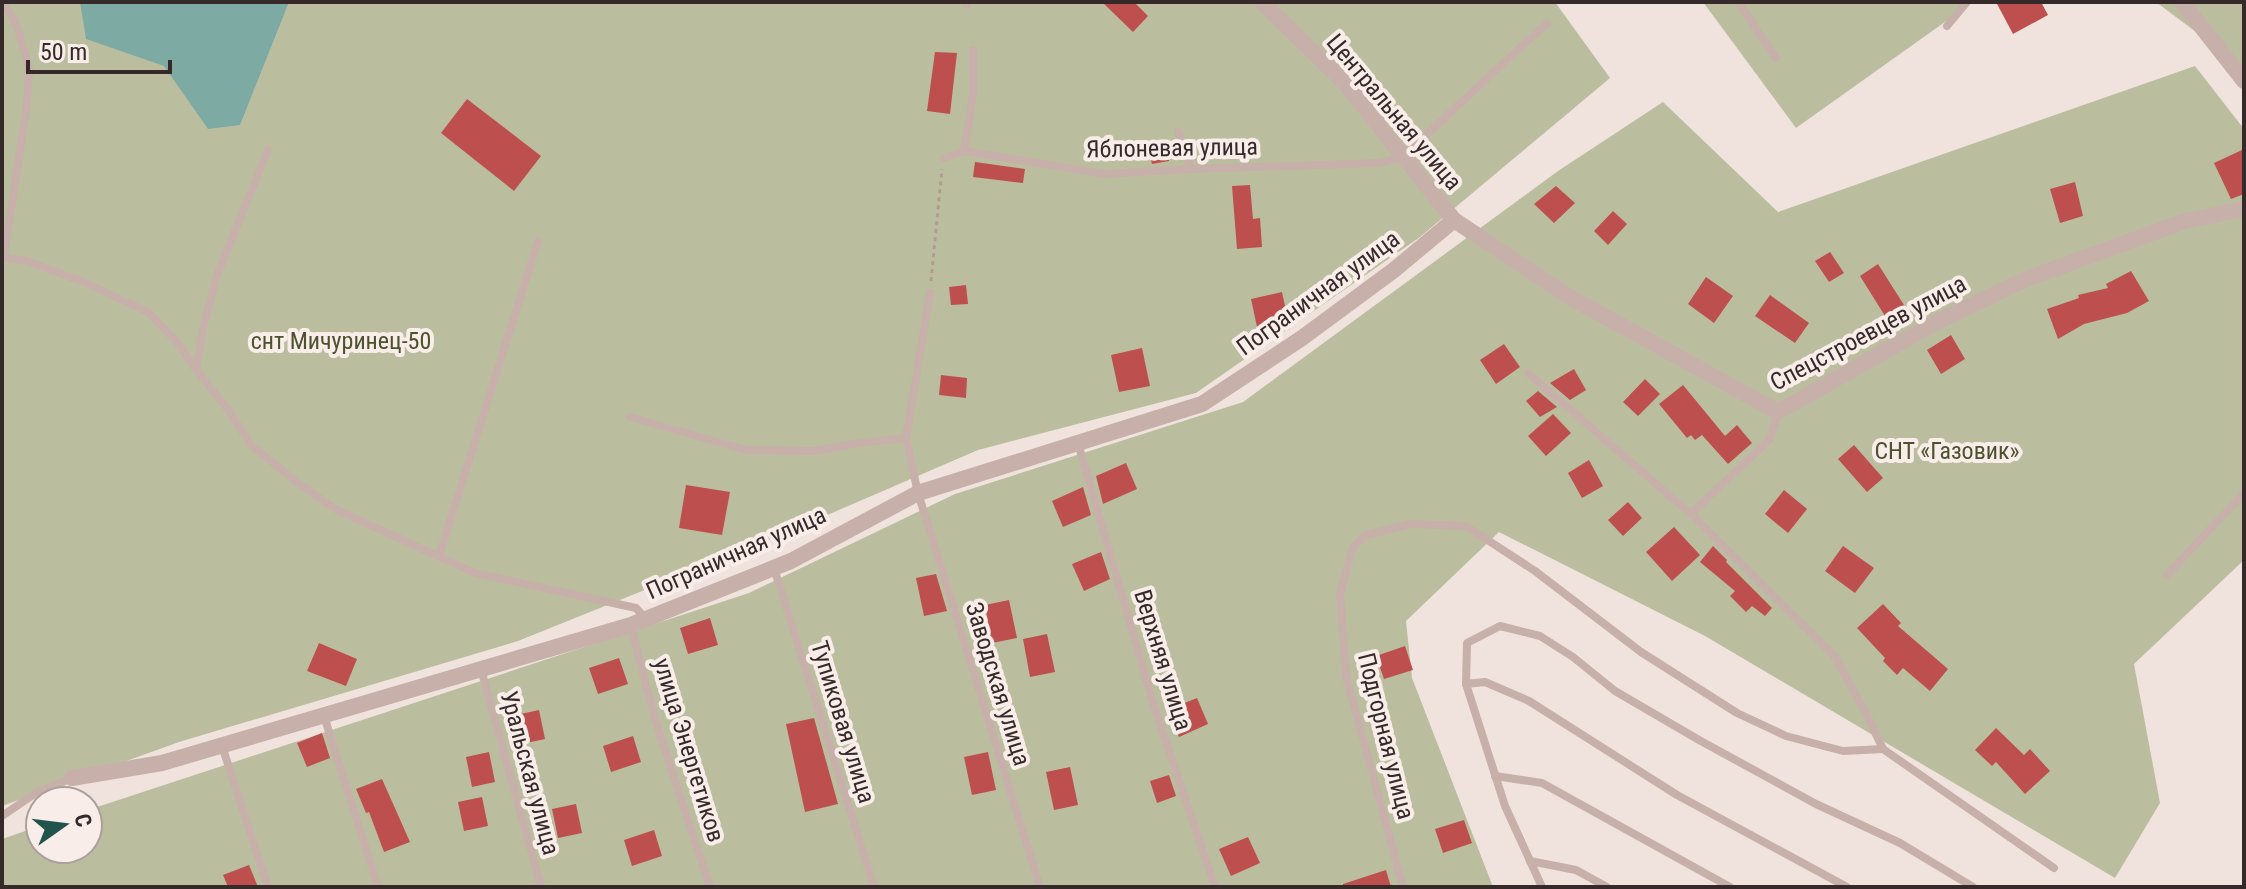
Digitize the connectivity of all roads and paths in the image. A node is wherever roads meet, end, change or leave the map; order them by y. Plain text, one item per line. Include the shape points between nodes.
1 (4, 2) edge
2 (1262, 2) edge
3 (1738, 2) edge
4 (1967, 2) edge
5 (2182, 2) edge
6 (1547, 23) dead end
7 (1947, 26) dead end
8 (973, 50) dead end
9 (1776, 58) dead end
10 (2244, 81) edge
11 (1178, 131) dead end
12 (268, 150) dead end
13 (964, 151) junction
14 (1402, 157) junction
15 (944, 158) joint
16 (1191, 169) junction
17 (2244, 209) edge
18 (1454, 220) junction
19 (538, 241) dead end
20 (930, 293) joint
21 (196, 370) junction
22 (1528, 373) dead end
23 (1778, 412) junction
24 (630, 417) dead end
25 (906, 438) junction
26 (1078, 443) junction
27 (918, 493) junction
28 (2244, 493) edge
29 (1691, 514) junction
30 (439, 556) junction
31 (774, 568) junction
32 (2167, 575) dead end
33 (638, 622) junction
34 (481, 669) junction
35 (1466, 684) junction
36 (324, 716) junction
37 (222, 746) junction
38 (1883, 749) junction
39 (1495, 776) junction
40 (72, 778) joint
41 (2, 816) edge
42 (1530, 861) junction
43 (2054, 868) dead end
44 (268, 887) edge
45 (378, 887) edge
46 (541, 887) edge
47 (710, 887) edge
48 (874, 887) edge
49 (1040, 887) edge
50 (1215, 887) edge
51 (1403, 887) edge
52 (1542, 887) edge
53 (1607, 887) edge
54 (1730, 887) edge
55 (1847, 887) edge
56 (1973, 887) edge

1 - 21 lane via 29,68 4,257 84,282 148,312
2 - 14 street, Центральная улица via 1344,82
3 - 9 lane
4 - 7 lane
5 - 10 street
6 - 14 lane
8 - 13 lane
11 - 16 lane
12 - 21 lane via 217,275
13 - 15 lane, Яблоневая улица
13 - 16 lane, Яблоневая улица via 1104,174
14 - 16 lane, Яблоневая улица via 1379,163
14 - 18 street, Центральная улица
15 - 20 path
17 - 23 street, Спецстроевцев улица via 2185,221 2024,280 1933,324
18 - 23 street, Спецстроевцев улица via 1568,296
18 - 26 street, Пограничная улица via 1302,338 1202,404
19 - 30 lane
20 - 25 lane
21 - 30 lane via 251,445 298,483 337,510
22 - 29 lane
23 - 29 lane via 1770,439
24 - 25 lane via 746,450 815,451
25 - 27 lane, Заводская улица
26 - 27 street, Пограничная улица
26 - 50 lane, Верхняя улица via 1152,700
27 - 31 street, Пограничная улица
27 - 49 lane, Заводская улица
28 - 32 lane
29 - 38 lane via 1835,657
30 - 33 lane via 475,573 636,608
31 - 33 street, Пограничная улица
31 - 48 lane, Тупиковая улица
33 - 34 street, Пограничная улица
33 - 47 lane, улица Энергетиков via 654,716
34 - 36 street, Пограничная улица
34 - 46 lane, Уральская улица
35 - 39 lane
35 - 55 lane via 1485,682 1529,701 1677,795
35 - 56 lane via 1467,643 1500,626 1540,636 1615,691 1699,740 1900,843
36 - 37 street, Пограничная улица
36 - 45 lane
37 - 40 street, Пограничная улица via 162,763
37 - 44 lane
38 - 43 lane
38 - 51 lane, Подгорная улица via 1843,751 1786,736 1737,713 1641,652 1466,526 1410,524 1366,535 1353,547 1340,593 1346,676
39 - 42 lane
39 - 54 lane via 1542,783
40 - 41 lane
42 - 52 lane
42 - 53 lane via 1576,870

